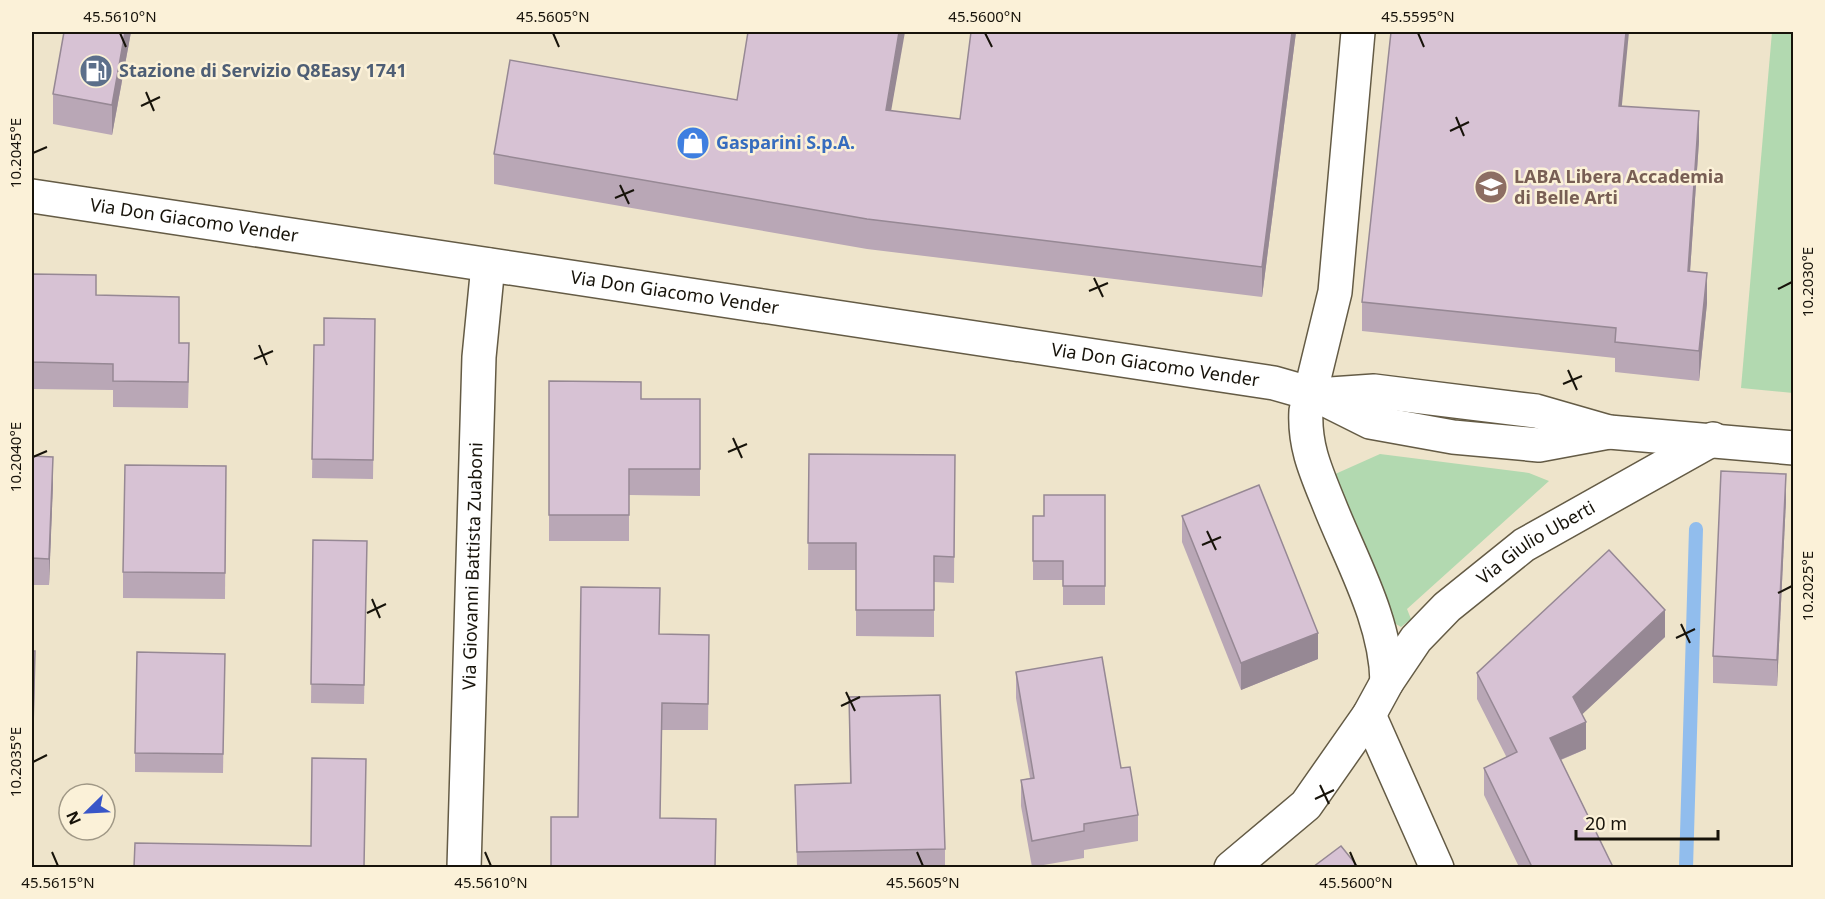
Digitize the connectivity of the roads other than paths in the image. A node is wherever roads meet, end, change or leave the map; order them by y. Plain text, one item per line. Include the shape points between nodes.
1 (1358, 32) edge
2 (32, 196) edge
3 (488, 265) junction
4 (1313, 394) junction
5 (1713, 439) junction
6 (1794, 448) edge
7 (1387, 682) junction
8 (1369, 715) junction
9 (464, 867) edge
10 (1231, 867) edge
11 (1437, 867) edge

1 - 4 street via 1335,292
2 - 3 street, Via Don Giacomo Vender
3 - 4 street, Via Don Giacomo Vender via 1274,383
3 - 9 street, Via Giovanni Battista Zuaboni via 479,357
4 - 5 street, Via Don Giacomo Vender via 1374,391 1536,411 1609,432
4 - 7 street via 1305,430 1307,448 1382,637
5 - 6 street, Via Don Giacomo Vender
5 - 7 street, Via Giulio Uberti via 1524,545 1430,623
7 - 8 street, Via Giulio Uberti
8 - 10 street, Via Giulio Uberti via 1306,805
8 - 11 street

